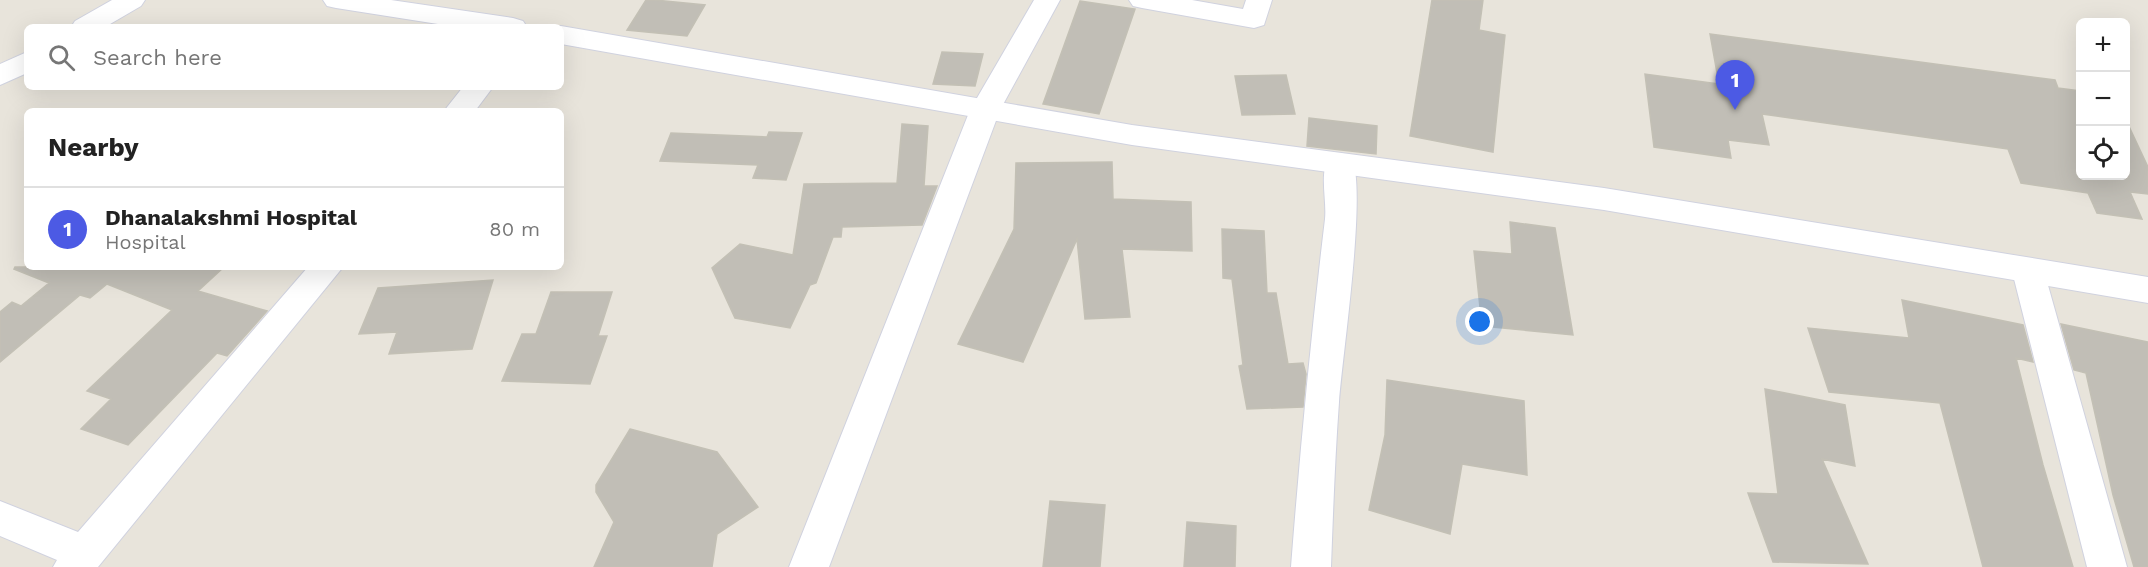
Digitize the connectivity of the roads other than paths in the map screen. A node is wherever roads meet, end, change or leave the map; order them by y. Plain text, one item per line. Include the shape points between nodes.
1 (132, 0) edge
2 (336, 0) edge
3 (1047, 0) edge
4 (1142, 0) edge
5 (1259, 0) edge
6 (90, 24) edge
7 (493, 24) edge
8 (564, 36) edge
9 (24, 63) edge
10 (0, 76) edge
11 (476, 90) edge
12 (462, 108) edge
13 (985, 110) junction
14 (1340, 164) junction
15 (324, 270) edge
16 (2028, 270) junction
17 (2148, 290) edge
18 (0, 518) edge
19 (79, 560) edge
20 (809, 567) edge
21 (1311, 567) edge
22 (2108, 567) edge

1 - 6 street
2 - 7 street
3 - 13 street
4 - 5 street via 1254,19
8 - 13 street
9 - 10 street
11 - 12 street
13 - 14 street
13 - 20 street
14 - 16 street via 1604,200
14 - 21 street via 1341,215 1321,403
15 - 19 street
16 - 17 street
16 - 22 street
18 - 19 street

